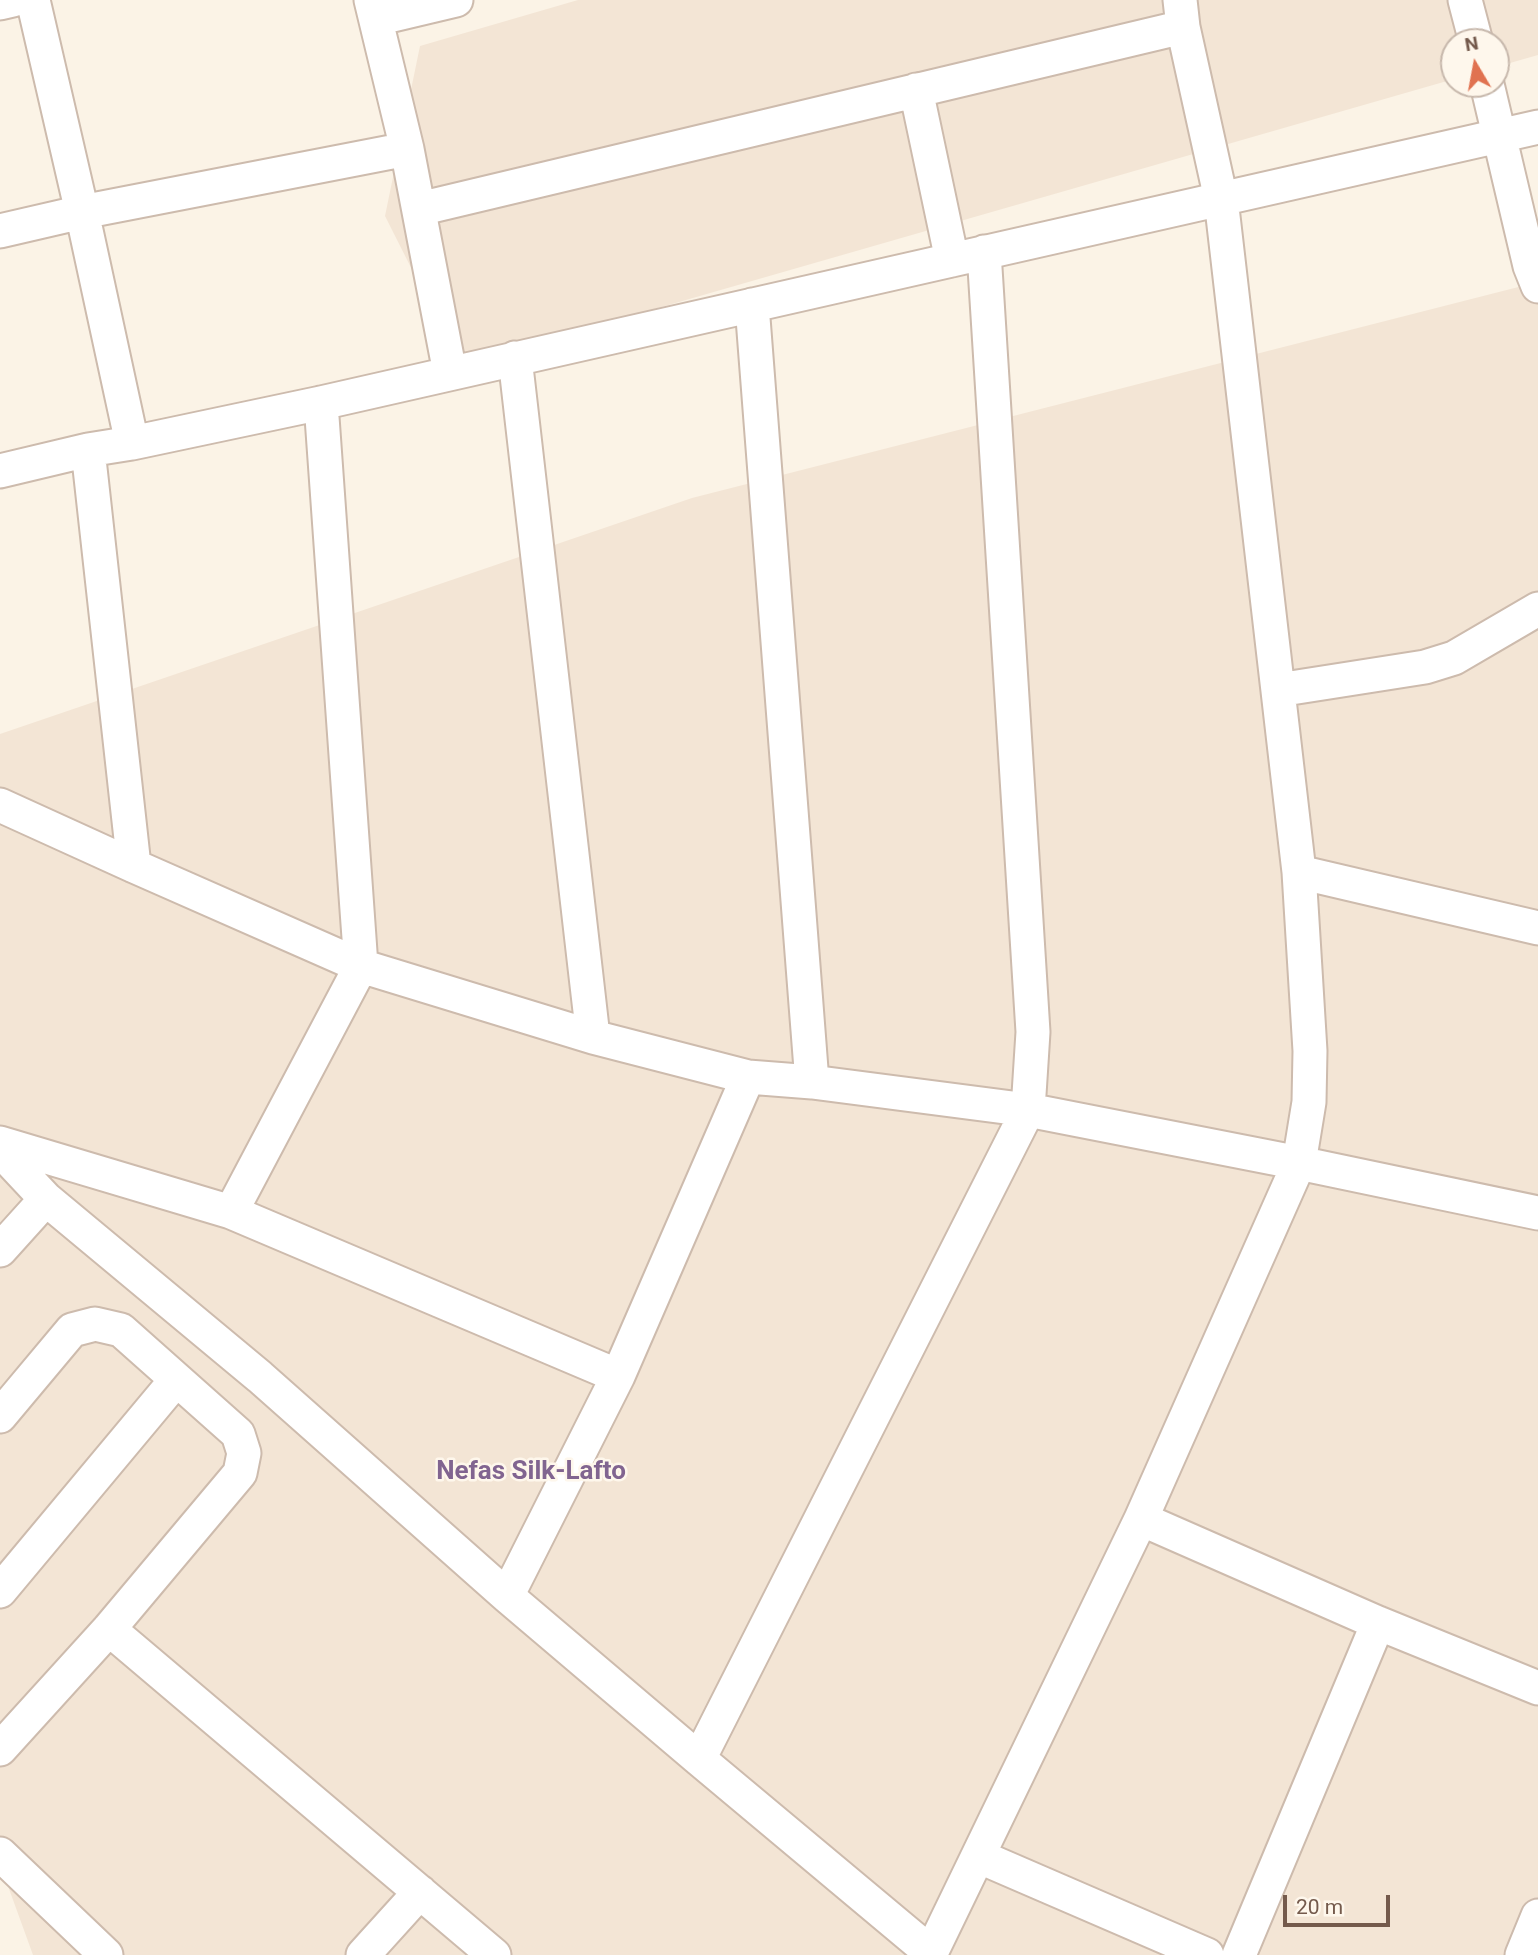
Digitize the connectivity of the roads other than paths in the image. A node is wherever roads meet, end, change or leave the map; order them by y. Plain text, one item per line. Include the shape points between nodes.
1 (13, 0) edge
2 (33, 0) edge
3 (456, 0) edge
4 (1465, 0) edge
5 (0, 3) edge
6 (373, 10) edge
7 (1182, 14) edge
8 (1472, 28) edge
9 (916, 90) junction
10 (1490, 98) edge
11 (1538, 127) edge
12 (1500, 136) junction
13 (407, 149) junction
14 (1221, 199) junction
15 (419, 209) junction
16 (82, 212) junction
17 (0, 231) edge
18 (984, 252) junction
19 (952, 260) junction
20 (1538, 286) edge
21 (752, 304) junction
22 (515, 358) junction
23 (450, 373) junction
24 (321, 403) junction
25 (132, 443) junction
26 (88, 450) junction
27 (0, 471) edge
28 (1538, 609) edge
29 (1278, 690) junction
30 (0, 805) edge
31 (134, 866) junction
32 (1299, 873) junction
33 (1538, 928) edge
34 (361, 966) junction
35 (593, 1037) junction
36 (748, 1077) junction
37 (812, 1082) junction
38 (1028, 1110) junction
39 (0, 1143) edge
40 (0, 1150) edge
41 (1299, 1163) junction
42 (46, 1199) junction
43 (231, 1212) junction
44 (1538, 1213) edge
45 (0, 1250) edge
46 (618, 1376) junction
47 (176, 1380) junction
48 (0, 1416) edge
49 (1140, 1519) junction
50 (0, 1591) edge
51 (507, 1595) junction
52 (1378, 1623) junction
53 (109, 1629) junction
54 (1538, 1689) edge
55 (0, 1749) edge
56 (699, 1759) junction
57 (0, 1854) edge
58 (978, 1856) junction
59 (420, 1892) junction
60 (931, 1954) edge
61 (107, 1955) edge
62 (363, 1955) edge
63 (494, 1955) edge
64 (1207, 1955) edge
65 (1239, 1955) edge

1 - 5 street
2 - 16 street
3 - 6 street
4 - 8 street
6 - 13 street
7 - 9 street
7 - 14 street
9 - 15 street
9 - 19 street
10 - 12 street
11 - 12 street
12 - 14 street
12 - 20 street
13 - 15 street
13 - 16 street
14 - 18 street
14 - 29 street
15 - 23 street
16 - 17 street
16 - 25 street
18 - 19 street
18 - 38 street via 1033,1032
19 - 21 street
21 - 22 street
21 - 37 street
22 - 23 street
22 - 35 street
23 - 24 street
24 - 25 street
24 - 34 street
25 - 26 street
26 - 27 street
26 - 31 street
28 - 29 street via 1454,657 1425,667
29 - 32 street
30 - 31 street
31 - 34 street
32 - 33 street
32 - 41 street via 1310,1051 1309,1102
34 - 35 street
34 - 43 street
35 - 36 street
36 - 37 street
36 - 46 street
37 - 38 street
38 - 41 street
38 - 56 street
39 - 43 street
40 - 42 street
41 - 44 street
41 - 49 street
42 - 45 street
42 - 51 street via 260,1377
43 - 46 street
46 - 51 street
47 - 48 street via 121,1331 95,1324 72,1330
47 - 50 street
47 - 53 street via 238,1434 244,1453 240,1473
49 - 52 street
49 - 58 street
51 - 56 street
52 - 54 street
52 - 65 street
53 - 55 street
53 - 59 street
56 - 60 street
57 - 61 street
58 - 60 street
58 - 64 street
59 - 62 street
59 - 63 street

